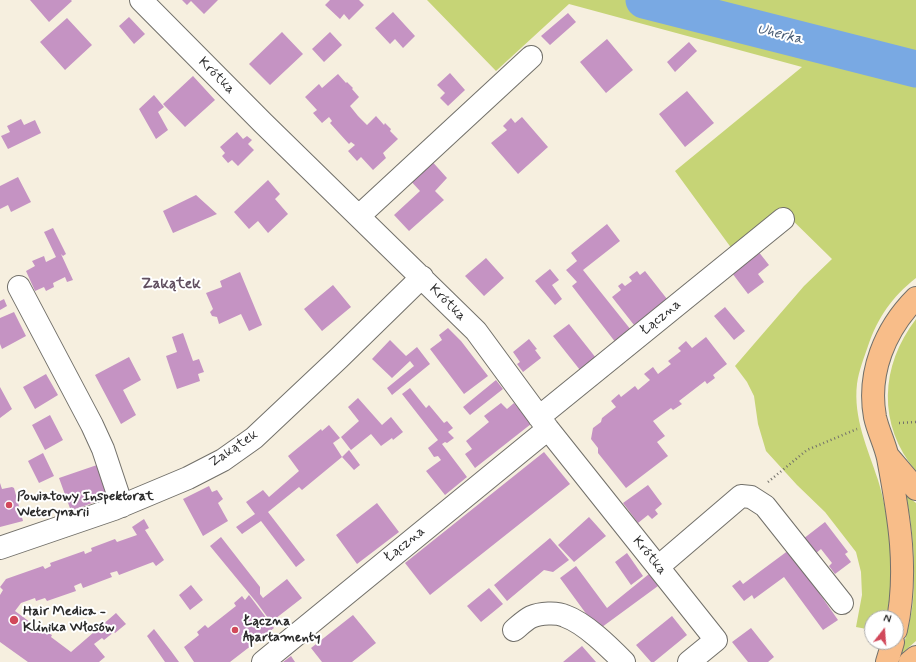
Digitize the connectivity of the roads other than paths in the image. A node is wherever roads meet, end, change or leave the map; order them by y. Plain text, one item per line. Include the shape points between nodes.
1 (141, 0) edge
2 (531, 57) dead end
3 (359, 216) junction
4 (783, 219) dead end
5 (422, 277) junction
6 (19, 287) dead end
7 (916, 298) edge
8 (543, 423) junction
9 (888, 456) junction
10 (916, 489) edge
11 (122, 506) junction
12 (0, 548) edge
13 (658, 567) junction
14 (842, 603) dead end
15 (900, 610) edge
16 (514, 630) dead end
17 (891, 650) edge
18 (916, 657) edge
19 (263, 662) edge
20 (624, 662) edge
21 (689, 662) edge
22 (887, 662) edge
23 (910, 662) edge

1 - 3 street, Krótka
2 - 3 street
3 - 5 street, Krótka
4 - 8 street, Łączna
5 - 8 street, Krótka via 476,331
5 - 11 street, Zakątek via 254,438 223,460
6 - 11 street via 92,425
7 - 9 main road via 892,328 881,352 875,378 875,417
8 - 13 street, Krótka
8 - 19 street, Łączna
9 - 10 main road
9 - 15 main road via 902,549 903,586
11 - 12 street, Zakątek
13 - 14 street via 741,496 751,497 765,506 781,524
13 - 21 street, Krótka via 716,640
16 - 20 street via 531,617 551,613 565,616 587,629
17 - 22 main road
18 - 23 main road

